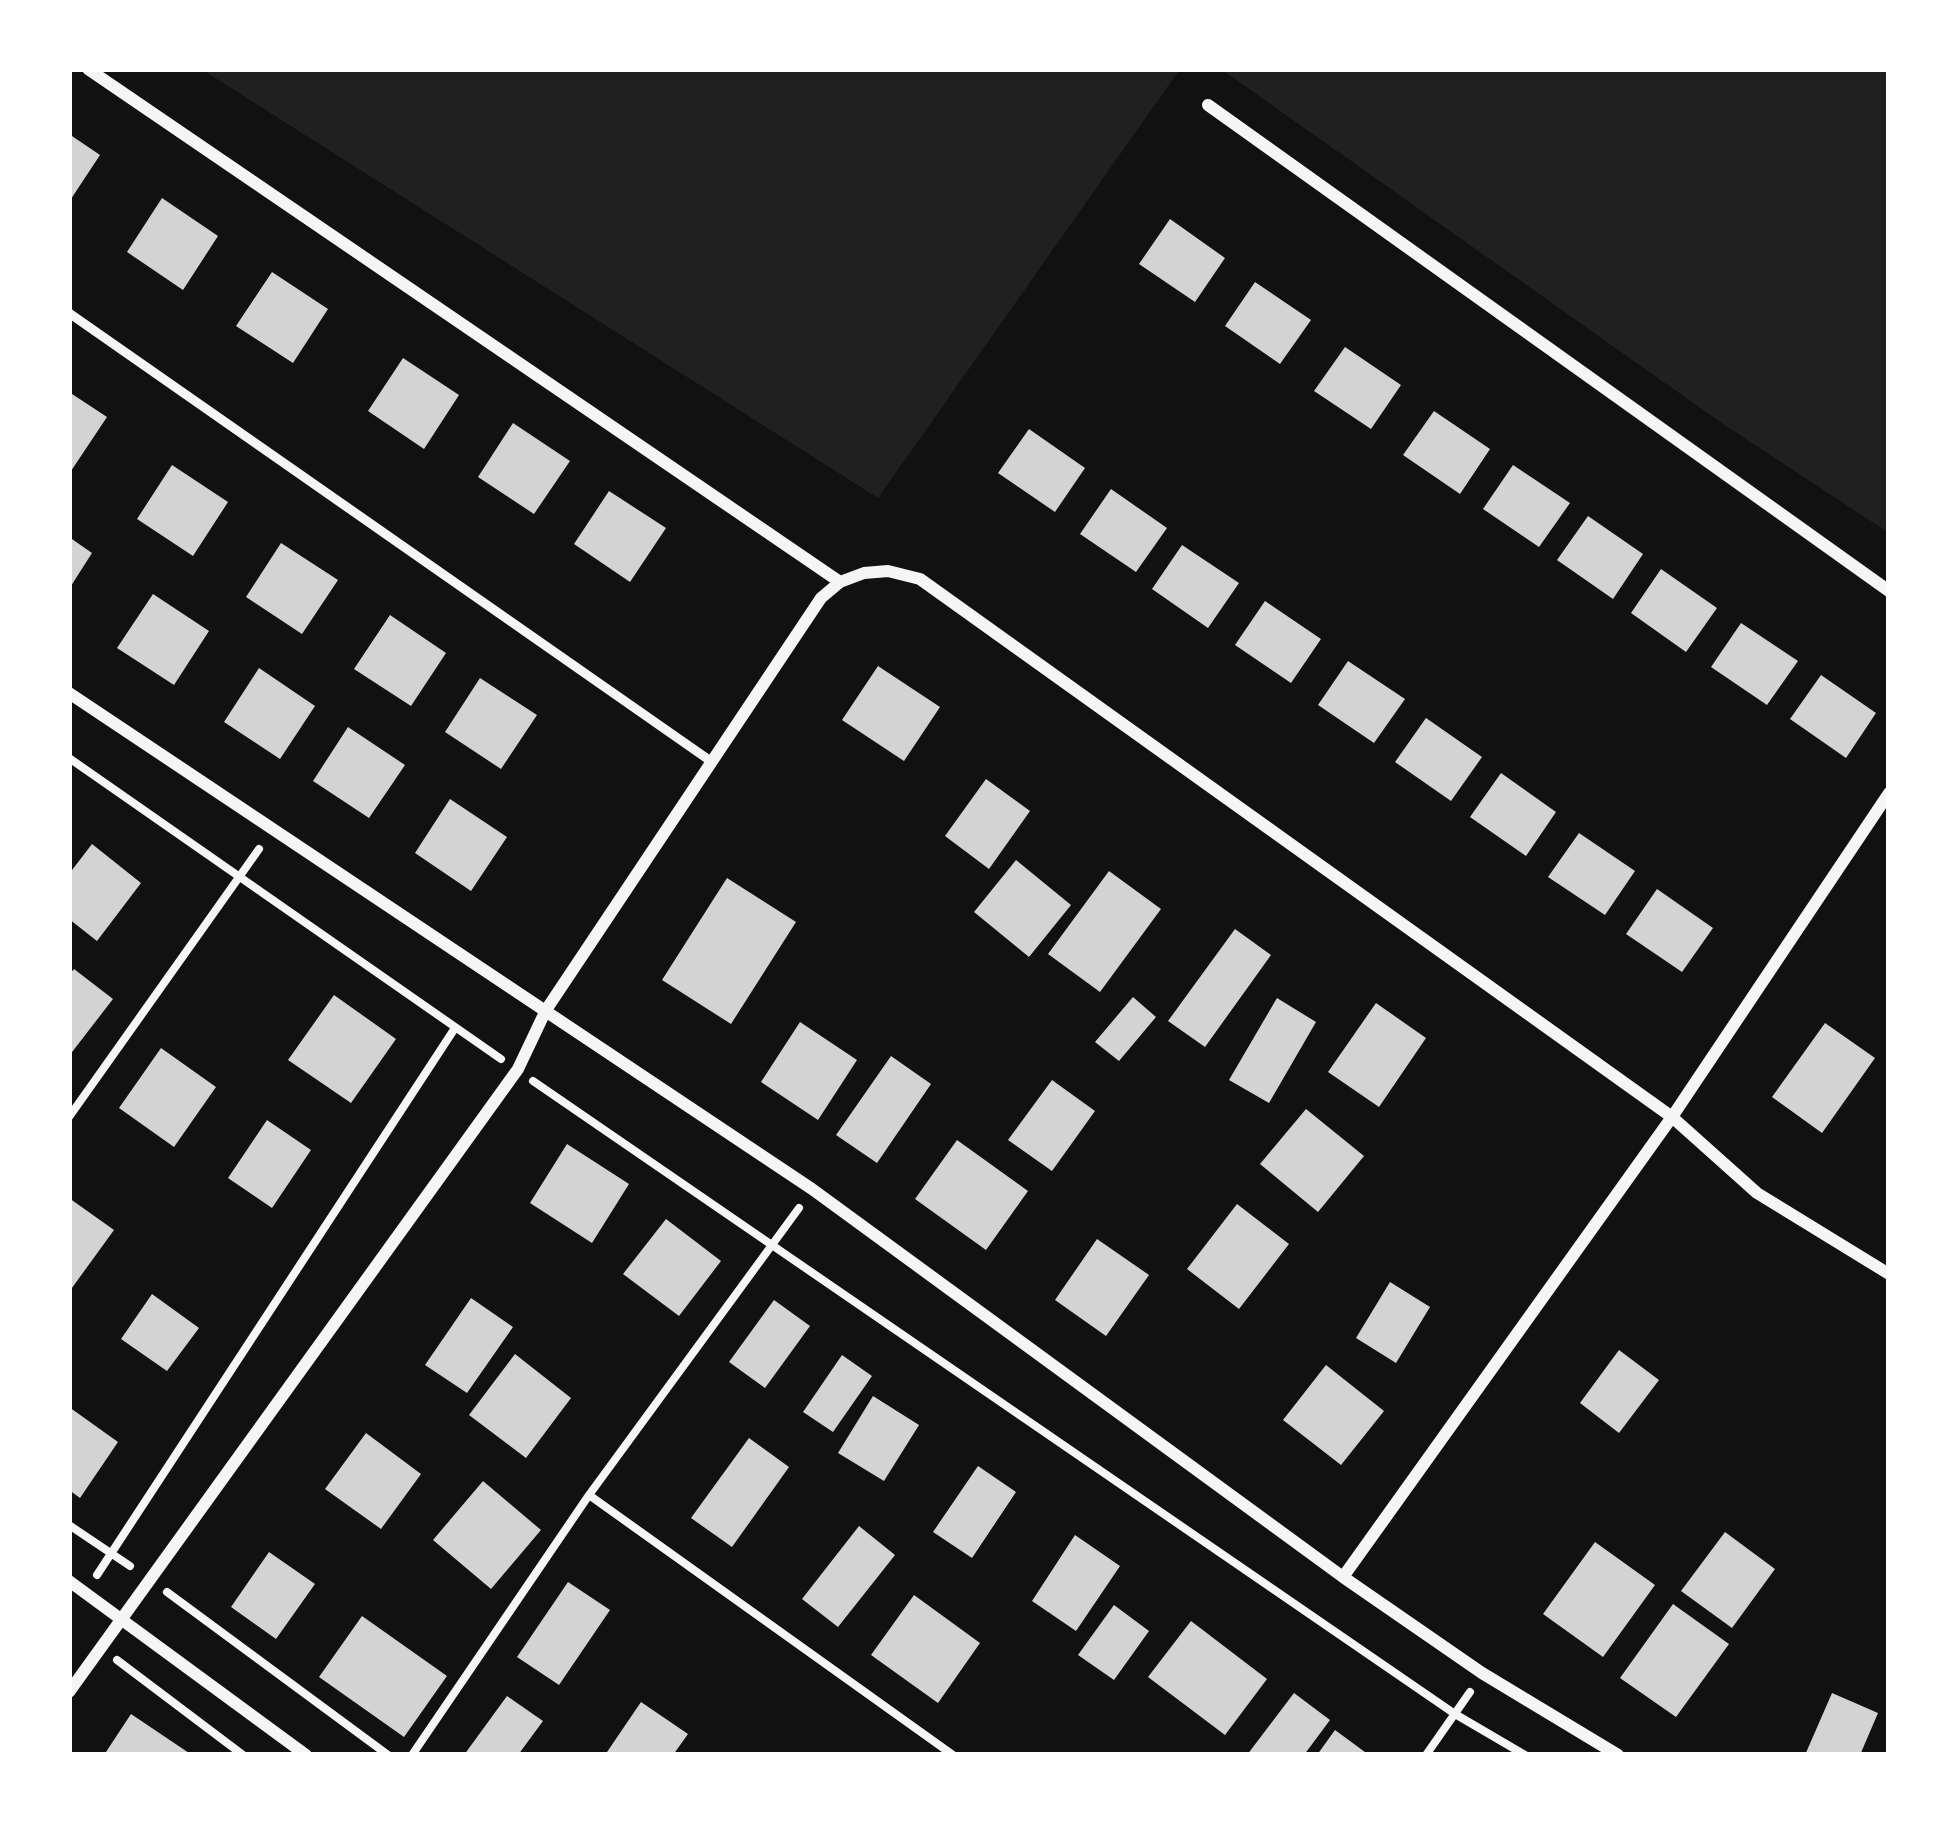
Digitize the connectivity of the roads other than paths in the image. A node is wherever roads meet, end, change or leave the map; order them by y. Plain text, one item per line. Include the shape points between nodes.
1 (88, 69) edge
2 (1208, 105) dead end
3 (69, 313) edge
4 (840, 582) junction
5 (1889, 591) edge
6 (69, 693) edge
7 (712, 761) junction
8 (1889, 793) edge
9 (546, 1010) junction
10 (1672, 1117) junction
11 (1889, 1274) edge
12 (1342, 1577) junction
13 (69, 1581) edge
14 (121, 1617) junction
15 (69, 1692) edge
16 (306, 1755) edge
17 (1618, 1755) edge

1 - 4 street
2 - 5 street
3 - 7 lane
4 - 7 street via 821,598
4 - 10 street via 888,571 920,579
6 - 9 street
7 - 9 street
8 - 10 street
9 - 12 street via 812,1189
9 - 14 street via 518,1070
10 - 11 street via 1757,1192
10 - 12 street
12 - 17 street
13 - 14 street
14 - 15 street
14 - 16 street

